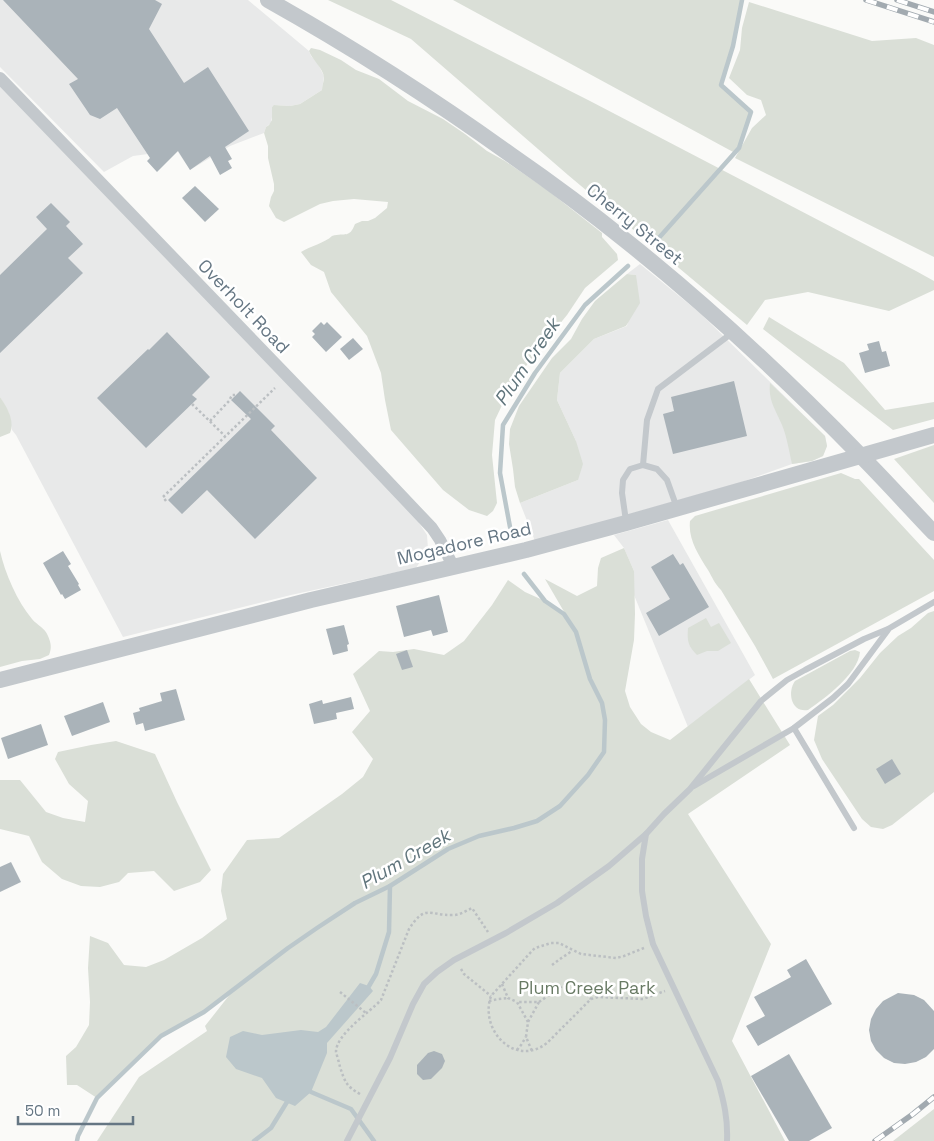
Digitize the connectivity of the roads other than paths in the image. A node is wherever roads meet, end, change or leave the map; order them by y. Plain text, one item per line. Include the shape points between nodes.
1 (268, 0) edge
2 (0, 78) edge
3 (733, 332) junction
4 (934, 435) edge
5 (862, 456) junction
6 (643, 465) junction
7 (677, 508) junction
8 (626, 522) junction
9 (934, 533) edge
10 (453, 566) junction
11 (934, 602) edge
12 (888, 629) junction
13 (0, 680) edge
14 (794, 728) junction
15 (690, 789) junction
16 (854, 828) dead end
17 (646, 834) junction
18 (347, 1141) edge
19 (727, 1141) edge

1 - 3 street, Cherry Street via 416,89 544,178 625,240
2 - 10 street, Overholt Road via 432,528
3 - 5 street, Cherry Street
3 - 6 lane via 658,389 647,420
4 - 5 street, Mogadore Road
5 - 7 street, Mogadore Road
5 - 9 street, Cherry Street
6 - 7 lane via 657,469 667,480
6 - 8 lane via 630,469 623,480
7 - 8 street, Mogadore Road
8 - 10 street, Mogadore Road
10 - 13 street, Mogadore Road
11 - 12 lane
12 - 14 lane via 848,684
12 - 15 lane via 787,680 761,700
14 - 15 lane
14 - 16 lane
15 - 17 lane
17 - 18 lane via 609,866 557,903 454,960 424,984
17 - 19 lane via 642,891 653,944 718,1081 726,1111

